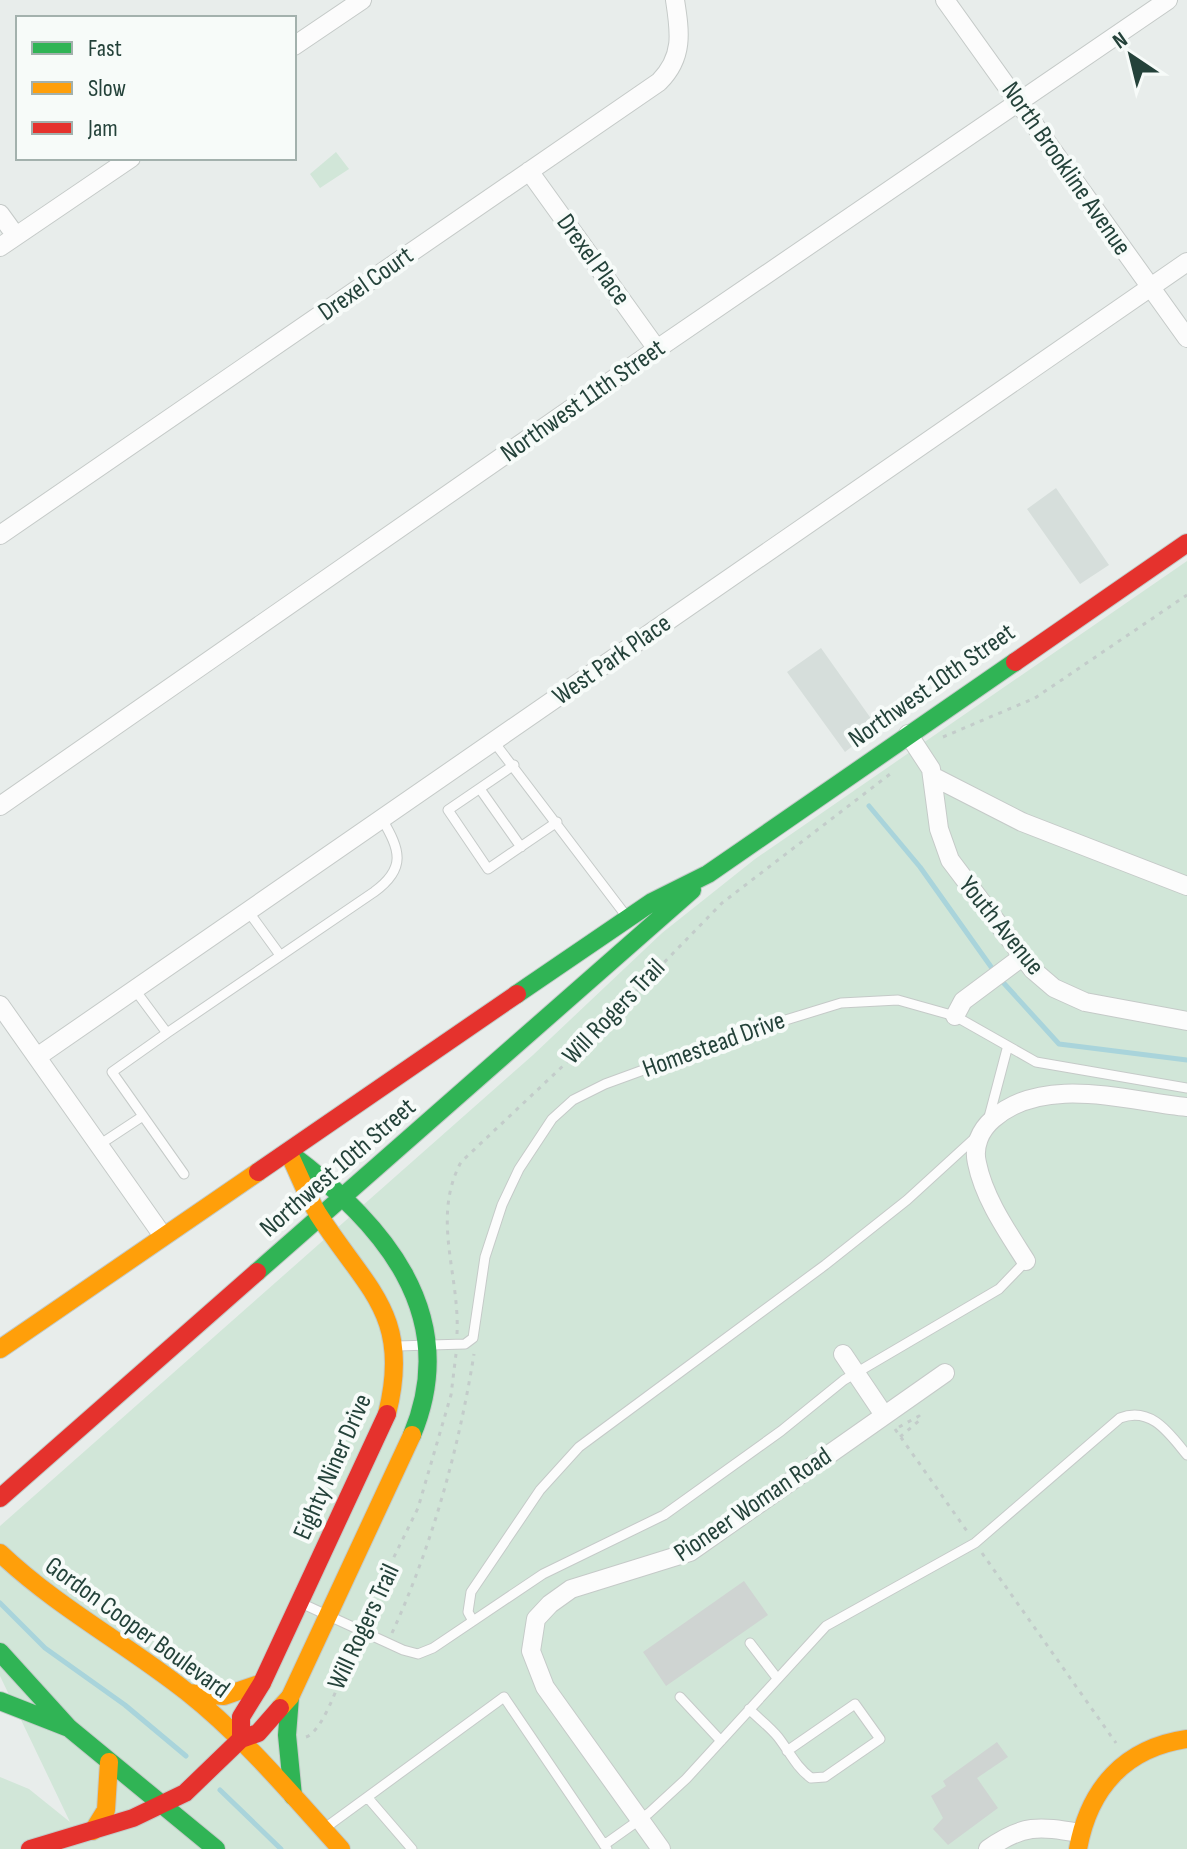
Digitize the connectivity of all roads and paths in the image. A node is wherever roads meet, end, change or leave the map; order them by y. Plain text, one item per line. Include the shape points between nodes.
1 (362, 0) edge
2 (675, 0) edge
3 (945, 0) edge
4 (1168, 0) edge
5 (296, 45) edge
6 (1019, 103) junction
7 (128, 160) edge
8 (529, 171) junction
9 (0, 214) edge
10 (16, 236) junction
11 (0, 247) edge
12 (1187, 262) edge
13 (1150, 287) junction
14 (1181, 316) edge
15 (1187, 338) edge
16 (657, 349) junction
17 (0, 535) edge
18 (1187, 543) edge
19 (1187, 595) edge
20 (908, 734) junction
21 (943, 737) dead end
22 (494, 742) junction
23 (514, 765) junction
24 (902, 765) dead end
25 (934, 777) junction
26 (480, 789) junction
27 (0, 806) edge
28 (382, 819) junction
29 (557, 822) junction
30 (521, 847) junction
31 (708, 874) junction
32 (1187, 886) edge
33 (248, 911) junction
34 (628, 918) junction
35 (280, 955) junction
36 (1015, 962) junction
37 (135, 990) junction
38 (0, 1005) edge
39 (955, 1016) junction
40 (1187, 1021) edge
41 (167, 1033) junction
42 (1007, 1049) junction
43 (37, 1057) junction
44 (1187, 1088) edge
45 (1187, 1107) edge
46 (143, 1116) junction
47 (984, 1129) junction
48 (99, 1145) junction
49 (288, 1152) junction
50 (184, 1174) dead end
51 (345, 1196) junction
52 (320, 1217) junction
53 (163, 1236) junction
54 (1026, 1261) joint
55 (457, 1325) dead end
56 (470, 1342) junction
57 (429, 1344) junction
58 (395, 1346) junction
59 (0, 1349) edge
60 (843, 1354) dead end
61 (456, 1367) dead end
62 (856, 1372) junction
63 (945, 1373) dead end
64 (890, 1422) junction
65 (1187, 1455) edge
66 (4, 1495) edge
67 (975, 1543) junction
68 (0, 1553) edge
69 (300, 1602) junction
70 (328, 1616) junction
71 (473, 1621) junction
72 (358, 1632) junction
73 (750, 1643) dead end
74 (387, 1644) junction
75 (0, 1652) edge
76 (777, 1678) junction
77 (262, 1683) junction
78 (188, 1693) junction
79 (290, 1697) junction
80 (680, 1697) dead end
81 (0, 1701) edge
82 (749, 1709) junction
83 (69, 1728) junction
84 (301, 1738) dead end
85 (241, 1739) junction
86 (1187, 1739) edge
87 (721, 1741) junction
88 (787, 1751) junction
89 (1129, 1759) junction
90 (109, 1762) junction
91 (293, 1796) junction
92 (368, 1798) junction
93 (161, 1804) junction
94 (640, 1820) junction
95 (324, 1830) junction
96 (93, 1831) junction
97 (1079, 1841) edge
98 (59, 1845) edge
99 (605, 1847) edge
100 (30, 1849) edge
101 (216, 1849) edge
102 (341, 1849) edge
103 (412, 1849) edge
104 (661, 1849) edge
105 (988, 1849) edge

1 - 5 street
2 - 8 street, Drexel Court via 679,44 666,74
3 - 6 street, North Brookline Avenue
4 - 6 street, Northwest 11th Street
6 - 13 street, North Brookline Avenue
6 - 16 street, Northwest 11th Street
7 - 10 street
8 - 16 street, Drexel Place
8 - 17 street, Drexel Court
9 - 10 street
10 - 11 street
12 - 13 street, West Park Place
13 - 14 street, North Brookline Avenue
13 - 22 street, West Park Place
14 - 15 street, North Brookline Avenue
16 - 27 street, Northwest 11th Street
18 - 20 main road, Northwest 10th Street
19 - 21 path via 1035,698
20 - 25 street, Youth Avenue
20 - 31 main road, Northwest 10th Street
22 - 23 lane
22 - 28 street, West Park Place
23 - 26 lane
23 - 29 lane
24 - 55 path, Will Rogers Trail via 722,903 461,1162 446,1220
25 - 32 street via 1022,822
25 - 36 street, Youth Avenue via 939,829 950,860
26 - 30 lane
26 - 30 lane via 448,810 488,869
28 - 33 street, West Park Place
28 - 35 lane via 398,853 392,876
29 - 30 lane
29 - 34 lane
31 - 34 main road, Northwest 10th Street
31 - 51 main road, Northwest 10th Street
33 - 35 lane
33 - 37 street, West Park Place
34 - 49 main road, Northwest 10th Street
35 - 41 lane
36 - 39 street via 963,1001
36 - 40 street, Youth Avenue via 1085,1002
37 - 41 lane
37 - 43 street, West Park Place
38 - 43 street
39 - 42 lane, Homestead Drive
39 - 56 lane, Homestead Drive via 898,1000 841,1003 753,1030 573,1100 534,1143 502,1205 485,1257
41 - 46 lane via 112,1072
42 - 44 lane, Homestead Drive via 1055,1067
42 - 47 lane
43 - 48 street
45 - 47 street via 1062,1094 1013,1104
46 - 48 lane
46 - 50 lane
47 - 54 street via 976,1160 979,1172
47 - 71 lane via 836,1257 559,1466 471,1592 468,1612
48 - 53 street
49 - 51 main road
49 - 52 main road, Eighty Niner Drive
49 - 53 main road, Northwest 10th Street
51 - 52 main road, Northwest 10th Street
51 - 57 main road via 417,1300
52 - 58 main road, Eighty Niner Drive via 384,1309
52 - 66 main road, Northwest 10th Street
53 - 59 main road, Northwest 10th Street
54 - 62 lane via 999,1289
56 - 57 lane
56 - 74 path via 474,1353 466,1405 422,1560
57 - 58 lane
57 - 70 main road via 427,1383 414,1432
58 - 69 main road, Eighty Niner Drive via 394,1392 386,1418
60 - 62 street
61 - 72 path, Will Rogers Trail via 418,1508
62 - 64 street
62 - 71 lane via 664,1515 560,1564
63 - 64 street, Pioneer Woman Road
64 - 67 path
64 - 94 street, Pioneer Woman Road via 690,1552 571,1589 536,1619 530,1641 537,1673
65 - 67 lane via 1151,1418 1120,1418
67 - 76 lane via 835,1620
67 - 89 path
68 - 78 main road, Gordon Cooper Boulevard via 53,1603
69 - 70 lane
69 - 77 main road, Eighty Niner Drive
70 - 72 lane
70 - 79 main road
71 - 74 lane via 418,1654
72 - 74 lane
72 - 84 path, Will Rogers Trail via 324,1717 312,1735
73 - 76 lane
75 - 83 main road
76 - 82 lane
77 - 78 main road via 224,1696
77 - 85 main road, Eighty Niner Drive via 241,1717
78 - 85 main road, Gordon Cooper Boulevard
79 - 85 main road via 258,1733
79 - 91 main road via 287,1735
80 - 87 lane
81 - 83 main road
82 - 87 lane
82 - 88 lane
83 - 90 main road
85 - 91 main road, Gordon Cooper Boulevard
85 - 93 main road via 185,1793
86 - 89 main road via 1155,1745
87 - 94 lane
88 - 88 lane via 811,1778 825,1777 880,1739 855,1704
89 - 97 main road via 1098,1789
90 - 93 main road
90 - 96 main road via 106,1810
91 - 95 main road, Gordon Cooper Boulevard
92 - 95 lane
92 - 99 lane via 504,1697
92 - 103 lane
93 - 96 main road
93 - 101 main road
94 - 99 lane
94 - 104 street, Pioneer Woman Road
95 - 102 main road, Gordon Cooper Boulevard
96 - 98 main road
97 - 105 street via 1041,1826 1025,1828
98 - 100 main road

